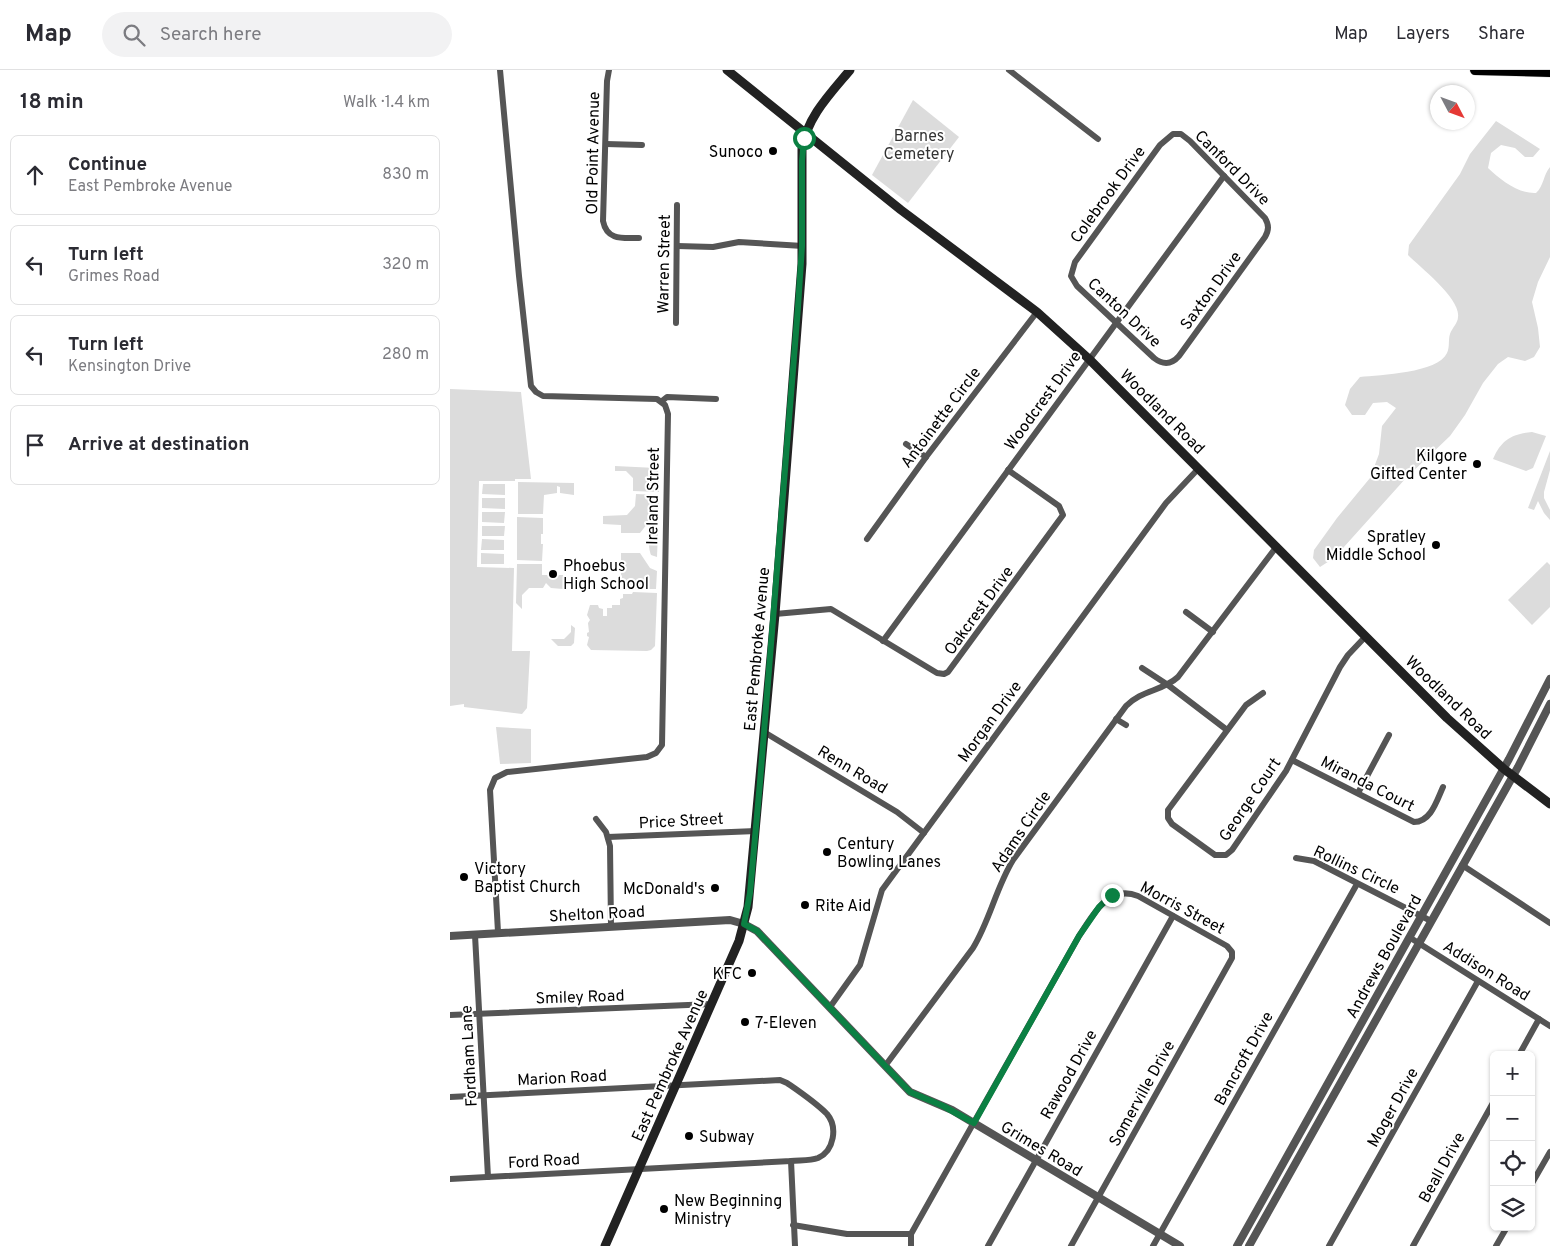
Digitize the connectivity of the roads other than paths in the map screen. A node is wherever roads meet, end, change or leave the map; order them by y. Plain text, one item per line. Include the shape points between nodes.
1 (500, 70) edge
2 (609, 70) edge
3 (727, 70) edge
4 (850, 70) edge
5 (1009, 70) edge
6 (1475, 70) edge
7 (1507, 71) edge
8 (1550, 72) edge
9 (806, 134) junction
10 (1173, 134) joint
11 (1098, 139) dead end
12 (606, 144) junction
13 (642, 145) dead end
14 (1224, 176) junction
15 (678, 205) dead end
16 (1268, 226) joint
17 (640, 238) dead end
18 (677, 246) junction
19 (802, 246) junction
20 (1071, 276) joint
21 (1037, 312) junction
22 (676, 323) dead end
23 (1117, 323) junction
24 (1089, 359) junction
25 (1166, 364) joint
26 (716, 399) dead end
27 (662, 402) junction
28 (906, 444) dead end
29 (926, 457) junction
30 (1198, 468) junction
31 (1008, 470) junction
32 (867, 539) dead end
33 (1277, 546) junction
34 (1186, 612) dead end
35 (775, 614) junction
36 (1213, 632) junction
37 (1366, 636) junction
38 (884, 640) junction
39 (1142, 668) dead end
40 (1549, 684) edge
41 (1168, 685) junction
42 (1264, 693) dead end
43 (1550, 704) edge
44 (1116, 720) junction
45 (1126, 724) dead end
46 (1226, 730) junction
47 (764, 732) junction
48 (1389, 735) dead end
49 (1292, 760) junction
50 (1504, 769) junction
51 (1513, 776) junction
52 (1443, 786) dead end
53 (1358, 793) junction
54 (1550, 804) edge
55 (596, 819) dead end
56 (756, 831) junction
57 (924, 833) junction
58 (608, 837) junction
59 (1296, 858) dead end
60 (1462, 865) junction
61 (1357, 884) junction
62 (1173, 916) junction
63 (1421, 916) junction
64 (1431, 921) junction
65 (1550, 923) edge
66 (744, 924) junction
67 (611, 926) junction
68 (498, 932) junction
69 (475, 935) junction
70 (450, 936) edge
71 (1410, 937) junction
72 (1419, 943) junction
73 (1232, 952) joint
74 (1478, 981) junction
75 (712, 1004) junction
76 (830, 1007) junction
77 (480, 1013) junction
78 (450, 1015) edge
79 (1539, 1019) junction
80 (1550, 1026) edge
81 (1522, 1051) edge
82 (885, 1066) junction
83 (676, 1085) junction
84 (484, 1095) junction
85 (450, 1096) edge
86 (1490, 1108) edge
87 (974, 1123) junction
88 (1550, 1152) edge
89 (1036, 1160) junction
90 (791, 1161) junction
91 (639, 1170) junction
92 (488, 1177) junction
93 (1535, 1178) edge
94 (450, 1179) edge
95 (1098, 1197) junction
96 (793, 1225) junction
97 (1505, 1231) edge
98 (911, 1234) junction
99 (1160, 1234) junction
100 (605, 1246) edge
101 (794, 1246) edge
102 (911, 1246) edge
103 (988, 1246) edge
104 (1071, 1246) edge
105 (1153, 1246) edge
106 (1180, 1246) edge
107 (1237, 1246) edge
108 (1249, 1246) edge
109 (1329, 1246) edge
110 (1413, 1246) edge
111 (1496, 1246) edge

1 - 27 street via 532,386 543,396 652,398
2 - 12 street, Old Point Avenue
3 - 9 main road, Woodland Road
4 - 9 main road, East Pembroke Avenue via 816,113
5 - 11 street
6 - 7 main road
7 - 8 main road
9 - 19 main road, East Pembroke Avenue via 802,156
9 - 21 main road, Woodland Road
10 - 14 street, Canford Drive via 1185,137
10 - 20 street, Colebrook Drive via 1160,146 1075,262
12 - 13 street
12 - 17 street, Old Point Avenue via 604,227 612,236
14 - 16 street, Canford Drive via 1265,218
14 - 23 street, Woodcrest Drive
15 - 18 street, Warren Street
16 - 25 street, Saxton Drive via 1265,237 1179,356
18 - 19 street via 716,247 739,242
18 - 22 street, Warren Street
19 - 35 main road, East Pembroke Avenue
20 - 23 street, Canton Drive via 1077,286
21 - 24 main road, Woodland Road
21 - 29 street, Antoinette Circle
23 - 24 street, Woodcrest Drive
23 - 25 street, Canton Drive via 1154,358
24 - 30 main road, Woodland Road
24 - 31 street, Woodcrest Drive
26 - 27 street via 667,397
27 - 68 street, Ireland Street via 668,414 662,745 647,757 507,772 495,778 490,790
28 - 29 street
29 - 32 street, Antoinette Circle
30 - 33 main road, Woodland Road
30 - 57 street, Morgan Drive via 1166,503
31 - 38 street, Woodcrest Drive
31 - 38 street, Oakcrest Drive via 1059,506 1062,518 948,672 937,672
33 - 36 street, Adams Circle
33 - 37 main road, Woodland Road
34 - 36 street
35 - 38 street, Oakcrest Drive via 831,609
35 - 47 main road, East Pembroke Avenue
36 - 41 street, Adams Circle via 1181,674
37 - 49 street, George Court via 1340,667
37 - 50 main road, Woodland Road via 1447,718
39 - 41 street
40 - 50 street, Andrews Boulevard
41 - 44 street, Adams Circle via 1136,697
41 - 46 street
42 - 46 street, George Court via 1246,705
43 - 51 street, Andrews Boulevard
44 - 45 street
44 - 82 street, Adams Circle via 1014,860 973,948
46 - 49 street, George Court via 1167,813 1174,826 1215,855 1226,855 1232,850
47 - 56 main road, East Pembroke Avenue
47 - 57 street, Renn Road via 897,812
48 - 53 street
49 - 53 street, Miranda Court
50 - 51 main road, Woodland Road
50 - 63 street, Andrews Boulevard
51 - 54 main road, Woodland Road
51 - 60 street, Andrews Boulevard
52 - 53 street, Miranda Court via 1428,816 1417,822 1411,822
55 - 58 street
56 - 58 street, Price Street
56 - 66 main road, East Pembroke Avenue
57 - 76 street, Morgan Drive via 882,890 860,965
58 - 67 street
59 - 61 street, Rollins Circle via 1314,861
60 - 64 street, Andrews Boulevard
60 - 65 street
61 - 63 street, Rollins Circle
61 - 99 street, Bancroft Drive
62 - 73 street, Morris Street via 1227,946
62 - 87 street, Morris Street via 1133,894 1117,893 1103,902 1079,936
62 - 89 street, Rawood Drive
63 - 64 street, Rollins Circle
63 - 71 street, Andrews Boulevard
64 - 72 street, Andrews Boulevard
66 - 67 street, Shelton Road via 730,920
66 - 75 main road, East Pembroke Avenue
66 - 76 street, Grimes Road via 757,931
67 - 68 street, Shelton Road
68 - 69 street, Shelton Road
69 - 70 street, Shelton Road
69 - 77 street, Fordham Lane
71 - 72 street, Addison Road
71 - 107 street, Andrews Boulevard
72 - 74 street, Addison Road
72 - 108 street, Andrews Boulevard
73 - 95 street, Somerville Drive via 1230,961
74 - 79 street, Addison Road
74 - 109 street, Moger Drive
75 - 77 street, Smiley Road
75 - 83 main road, East Pembroke Avenue
76 - 82 street, Grimes Road
77 - 78 street, Smiley Road
77 - 84 street, Fordham Lane
79 - 80 street, Addison Road
79 - 81 street
82 - 87 street, Grimes Road via 913,1094
83 - 84 street, Marion Road
83 - 90 street, Marion Road via 771,1080 786,1083 828,1116 834,1134 828,1150 820,1157
83 - 91 main road, East Pembroke Avenue
84 - 85 street, Marion Road
84 - 92 street, Fordham Lane
86 - 110 street, Beall Drive
87 - 89 street, Grimes Road
87 - 98 street
88 - 93 street
89 - 95 street, Grimes Road
89 - 103 street, Rawood Drive
90 - 91 street, Ford Road
90 - 96 street
91 - 92 street, Ford Road
91 - 100 main road, East Pembroke Avenue
92 - 94 street, Ford Road
95 - 99 street, Grimes Road
95 - 104 street, Somerville Drive
96 - 98 street via 847,1234
96 - 101 street
97 - 111 street
98 - 102 street
99 - 105 street, Bancroft Drive
99 - 106 street, Grimes Road

